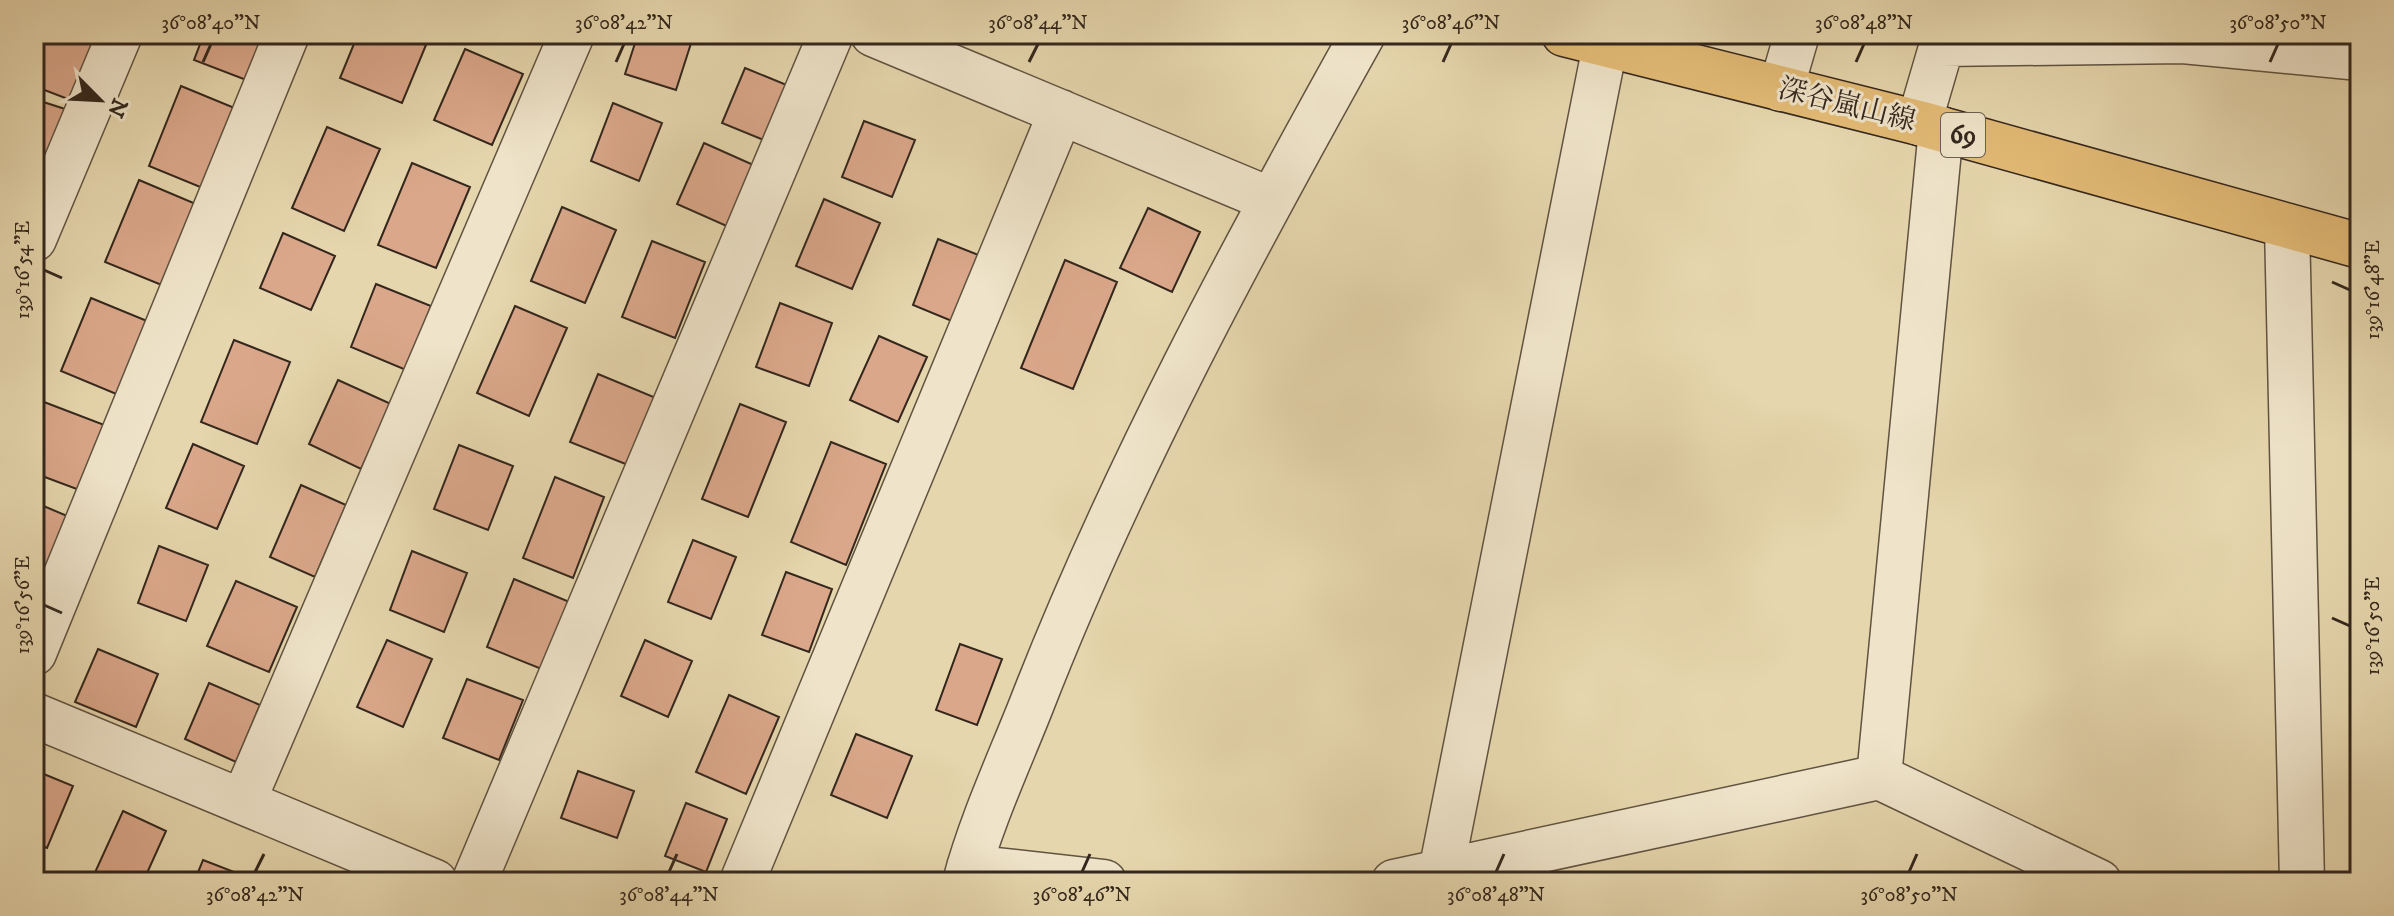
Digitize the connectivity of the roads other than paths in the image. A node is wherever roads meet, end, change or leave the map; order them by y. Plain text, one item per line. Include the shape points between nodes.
1 (120, 34) edge
2 (287, 34) edge
3 (572, 34) edge
4 (831, 34) edge
5 (873, 34) edge
6 (1363, 34) edge
7 (1564, 34) edge
8 (1797, 34) edge
9 (1943, 39) edge
10 (1605, 46) junction
11 (2360, 58) edge
12 (1781, 89) junction
13 (1061, 112) junction
14 (1930, 126) junction
15 (1271, 200) junction
16 (2287, 226) junction
17 (34, 239) edge
18 (2360, 246) edge
19 (34, 653) edge
20 (34, 715) edge
21 (1879, 777) junction
22 (243, 802) junction
23 (967, 874) edge
24 (1440, 877) edge
25 (435, 882) edge
26 (474, 882) edge
27 (742, 882) edge
28 (1104, 882) edge
29 (1394, 882) edge
30 (2099, 882) edge
31 (2302, 882) edge

1 - 17 street
2 - 19 street
3 - 22 street
4 - 26 street
5 - 13 street
6 - 15 street
7 - 10 main road, 深谷嵐山線 / 69
8 - 12 street
9 - 11 street via 2183,41
9 - 14 street
10 - 12 main road, 深谷嵐山線 / 69
10 - 24 street
12 - 14 main road, 深谷嵐山線 / 69
13 - 15 street
13 - 27 street
14 - 16 main road, 深谷嵐山線 / 69
14 - 21 street
15 - 23 street via 1066,617
16 - 18 main road, 深谷嵐山線 / 69
16 - 31 street
20 - 22 street
21 - 24 street
21 - 30 street
22 - 25 street
23 - 28 street
24 - 29 street

